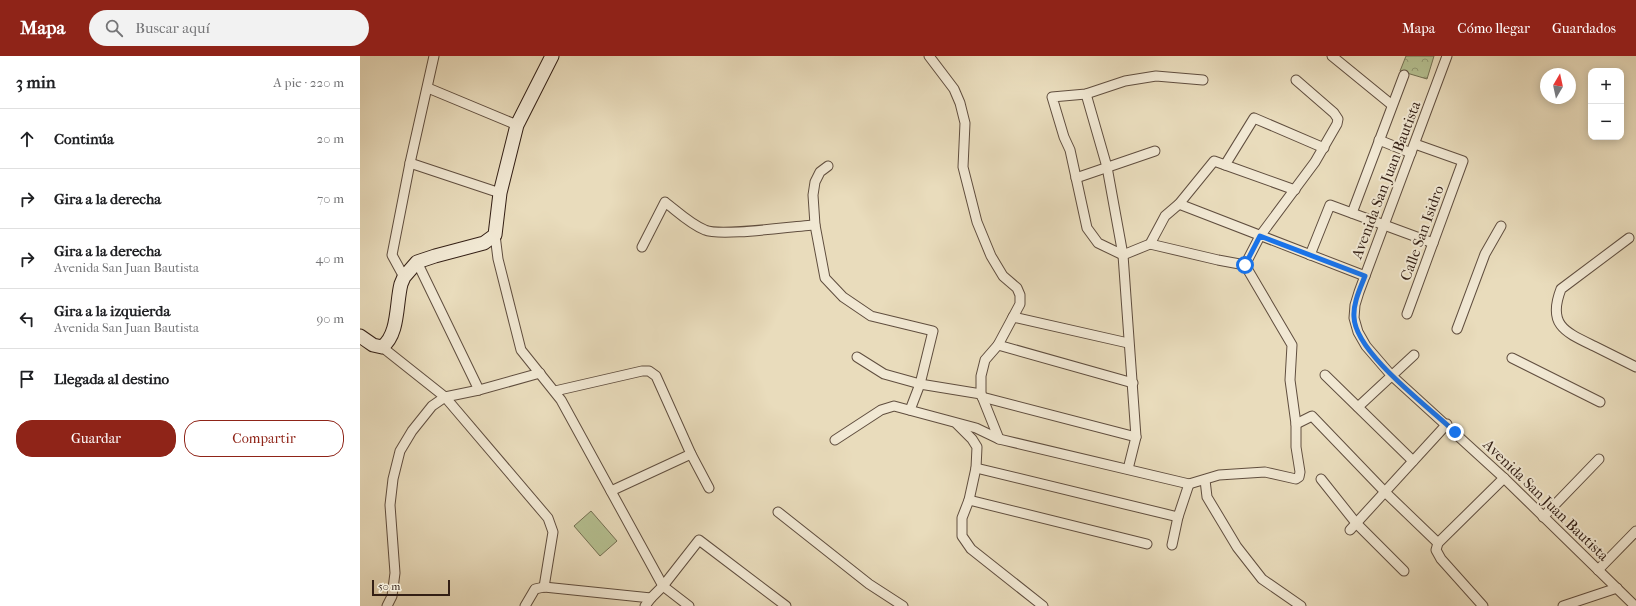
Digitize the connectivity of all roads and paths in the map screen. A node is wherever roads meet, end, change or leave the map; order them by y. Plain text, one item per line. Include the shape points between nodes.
1 (434, 56) edge
2 (552, 56) edge
3 (929, 56) edge
4 (1332, 56) edge
5 (1349, 56) edge
6 (1447, 56) edge
7 (1343, 64) junction
8 (1404, 75) dead end
9 (1203, 80) dead end
10 (1296, 80) dead end
11 (428, 88) junction
12 (1086, 94) junction
13 (1392, 105) junction
14 (517, 125) junction
15 (1379, 140) junction
16 (1324, 148) junction
17 (1413, 148) junction
18 (1155, 151) dead end
19 (410, 163) junction
20 (1226, 165) junction
21 (828, 166) dead end
22 (1107, 167) junction
23 (1076, 178) junction
24 (1295, 190) junction
25 (500, 192) junction
26 (1179, 204) junction
27 (1352, 213) junction
28 (815, 225) junction
29 (1385, 225) junction
30 (1501, 226) dead end
31 (495, 235) junction
32 (1260, 236) junction
33 (1629, 238) dead end
34 (1433, 243) junction
35 (1150, 244) junction
36 (642, 247) dead end
37 (1123, 255) junction
38 (1310, 256) junction
39 (417, 262) junction
40 (1245, 265) junction
41 (1365, 276) junction
42 (404, 277) junction
43 (1407, 314) dead end
44 (1013, 317) junction
45 (1457, 329) dead end
46 (360, 336) edge
47 (1128, 343) junction
48 (998, 346) junction
49 (382, 347) junction
50 (1414, 355) dead end
51 (857, 357) dead end
52 (1512, 358) dead end
53 (1636, 368) edge
54 (540, 373) junction
55 (1325, 375) dead end
56 (1391, 375) junction
57 (1133, 383) junction
58 (920, 384) junction
59 (478, 390) junction
60 (555, 391) junction
61 (982, 395) junction
62 (445, 398) junction
63 (1600, 402) dead end
64 (1358, 407) junction
65 (910, 410) junction
66 (956, 424) junction
67 (1296, 424) junction
68 (1447, 424) junction
69 (1136, 437) junction
70 (999, 439) junction
71 (836, 440) dead end
72 (691, 454) junction
73 (1598, 459) dead end
74 (1413, 462) junction
75 (976, 468) junction
76 (1128, 469) junction
77 (1504, 478) junction
78 (1322, 479) dead end
79 (1205, 480) junction
80 (1189, 484) junction
81 (709, 488) dead end
82 (610, 491) junction
83 (1385, 492) junction
84 (969, 500) junction
85 (778, 512) dead end
86 (1178, 517) junction
87 (1544, 517) junction
88 (1356, 523) junction
89 (1350, 530) dead end
90 (1636, 531) edge
91 (1438, 543) junction
92 (1147, 544) dead end
93 (1172, 545) dead end
94 (1598, 570) junction
95 (1404, 571) dead end
96 (663, 586) junction
97 (544, 587) junction
98 (1617, 588) junction
99 (651, 598) junction
100 (387, 606) edge
101 (525, 606) edge
102 (645, 606) edge
103 (689, 606) edge
104 (786, 606) edge
105 (902, 606) edge
106 (1043, 606) edge
107 (1301, 606) edge
108 (1483, 606) edge
109 (1563, 606) edge
110 (1635, 606) edge

1 - 11 street
2 - 14 street
3 - 44 street via 954,90 960,103 965,123 963,167 977,222 991,256 1003,276 1017,288 1020,295 1020,304
4 - 7 street
5 - 7 street
6 - 17 street, Avenida San Juan Bautista
7 - 13 street
8 - 13 street
9 - 12 street via 1156,76 1125,81
10 - 16 street via 1338,119
11 - 14 street
11 - 19 street
12 - 22 street
12 - 23 street via 1052,96 1070,150
13 - 15 street
14 - 25 street
15 - 17 street
15 - 27 street
16 - 20 street via 1254,118
16 - 24 street
17 - 29 street, Avenida San Juan Bautista
17 - 34 street, Calle San Isidro via 1463,161
18 - 22 street
19 - 25 street
19 - 42 street via 392,255
20 - 24 street
20 - 26 street via 1214,161
21 - 28 street via 820,172 815,182
22 - 23 street
22 - 37 street
23 - 37 street via 1087,228 1098,243
24 - 32 street
25 - 31 street
26 - 32 street
26 - 35 street via 1165,216
27 - 29 street
27 - 38 street via 1330,205
28 - 36 street via 730,232 707,231 665,202
28 - 58 street via 825,278 843,297 871,316 933,331
29 - 34 street
29 - 41 street, Avenida San Juan Bautista
30 - 45 street via 1485,254
31 - 39 street via 484,243
31 - 54 street via 498,259 521,350
32 - 38 street
32 - 40 street
33 - 53 street via 1561,289 1556,310 1558,321 1567,333
34 - 43 street, Calle San Isidro
35 - 37 street
35 - 40 street
37 - 47 street
38 - 41 street
39 - 42 street
39 - 59 street
40 - 67 street via 1292,345 1290,380
41 - 56 street, Avenida San Juan Bautista via 1355,305 1354,318 1366,346
42 - 49 street via 399,292 393,334
44 - 47 street
44 - 48 street
46 - 49 street via 373,345
47 - 57 street
48 - 57 street
48 - 61 street via 985,360 981,376
49 - 62 street
50 - 56 street
51 - 58 street via 884,374
52 - 63 street
54 - 59 street
54 - 60 street
55 - 64 street
56 - 64 street
56 - 68 street, Avenida San Juan Bautista
57 - 69 street
58 - 61 street
58 - 65 street
59 - 62 street
60 - 72 street via 649,371 656,376
60 - 82 street
61 - 69 street
61 - 70 street
62 - 97 street via 548,518 554,532
62 - 100 street via 432,406 412,431 400,452 390,505 394,573 392,596
64 - 74 street
65 - 66 street
65 - 71 street via 894,406 882,410
66 - 70 street via 976,428
66 - 75 street via 978,447
67 - 79 street via 1300,472 1296,479 1265,472 1219,475
67 - 83 street via 1312,416
68 - 74 street
68 - 77 street, Avenida San Juan Bautista
69 - 76 street
70 - 76 street
72 - 81 street
72 - 82 street
73 - 87 street
74 - 83 street
75 - 84 street
75 - 86 street
76 - 80 street
77 - 87 street, Avenida San Juan Bautista
77 - 91 street
78 - 88 street
79 - 80 street
79 - 107 street via 1207,497 1237,547 1262,579
80 - 86 street
82 - 96 street
83 - 88 street
83 - 91 street
84 - 92 street
84 - 106 street via 962,518 962,536 971,549
85 - 105 street via 869,584
86 - 93 street
87 - 94 street, Avenida San Juan Bautista
88 - 89 street
88 - 95 street
90 - 94 street
91 - 108 street via 1436,550 1441,559
94 - 98 street, Avenida San Juan Bautista
96 - 99 street
96 - 103 street
96 - 104 street via 699,540
97 - 99 street
97 - 101 street via 535,589
98 - 109 street
98 - 110 street, Avenida San Juan Bautista
99 - 102 street

